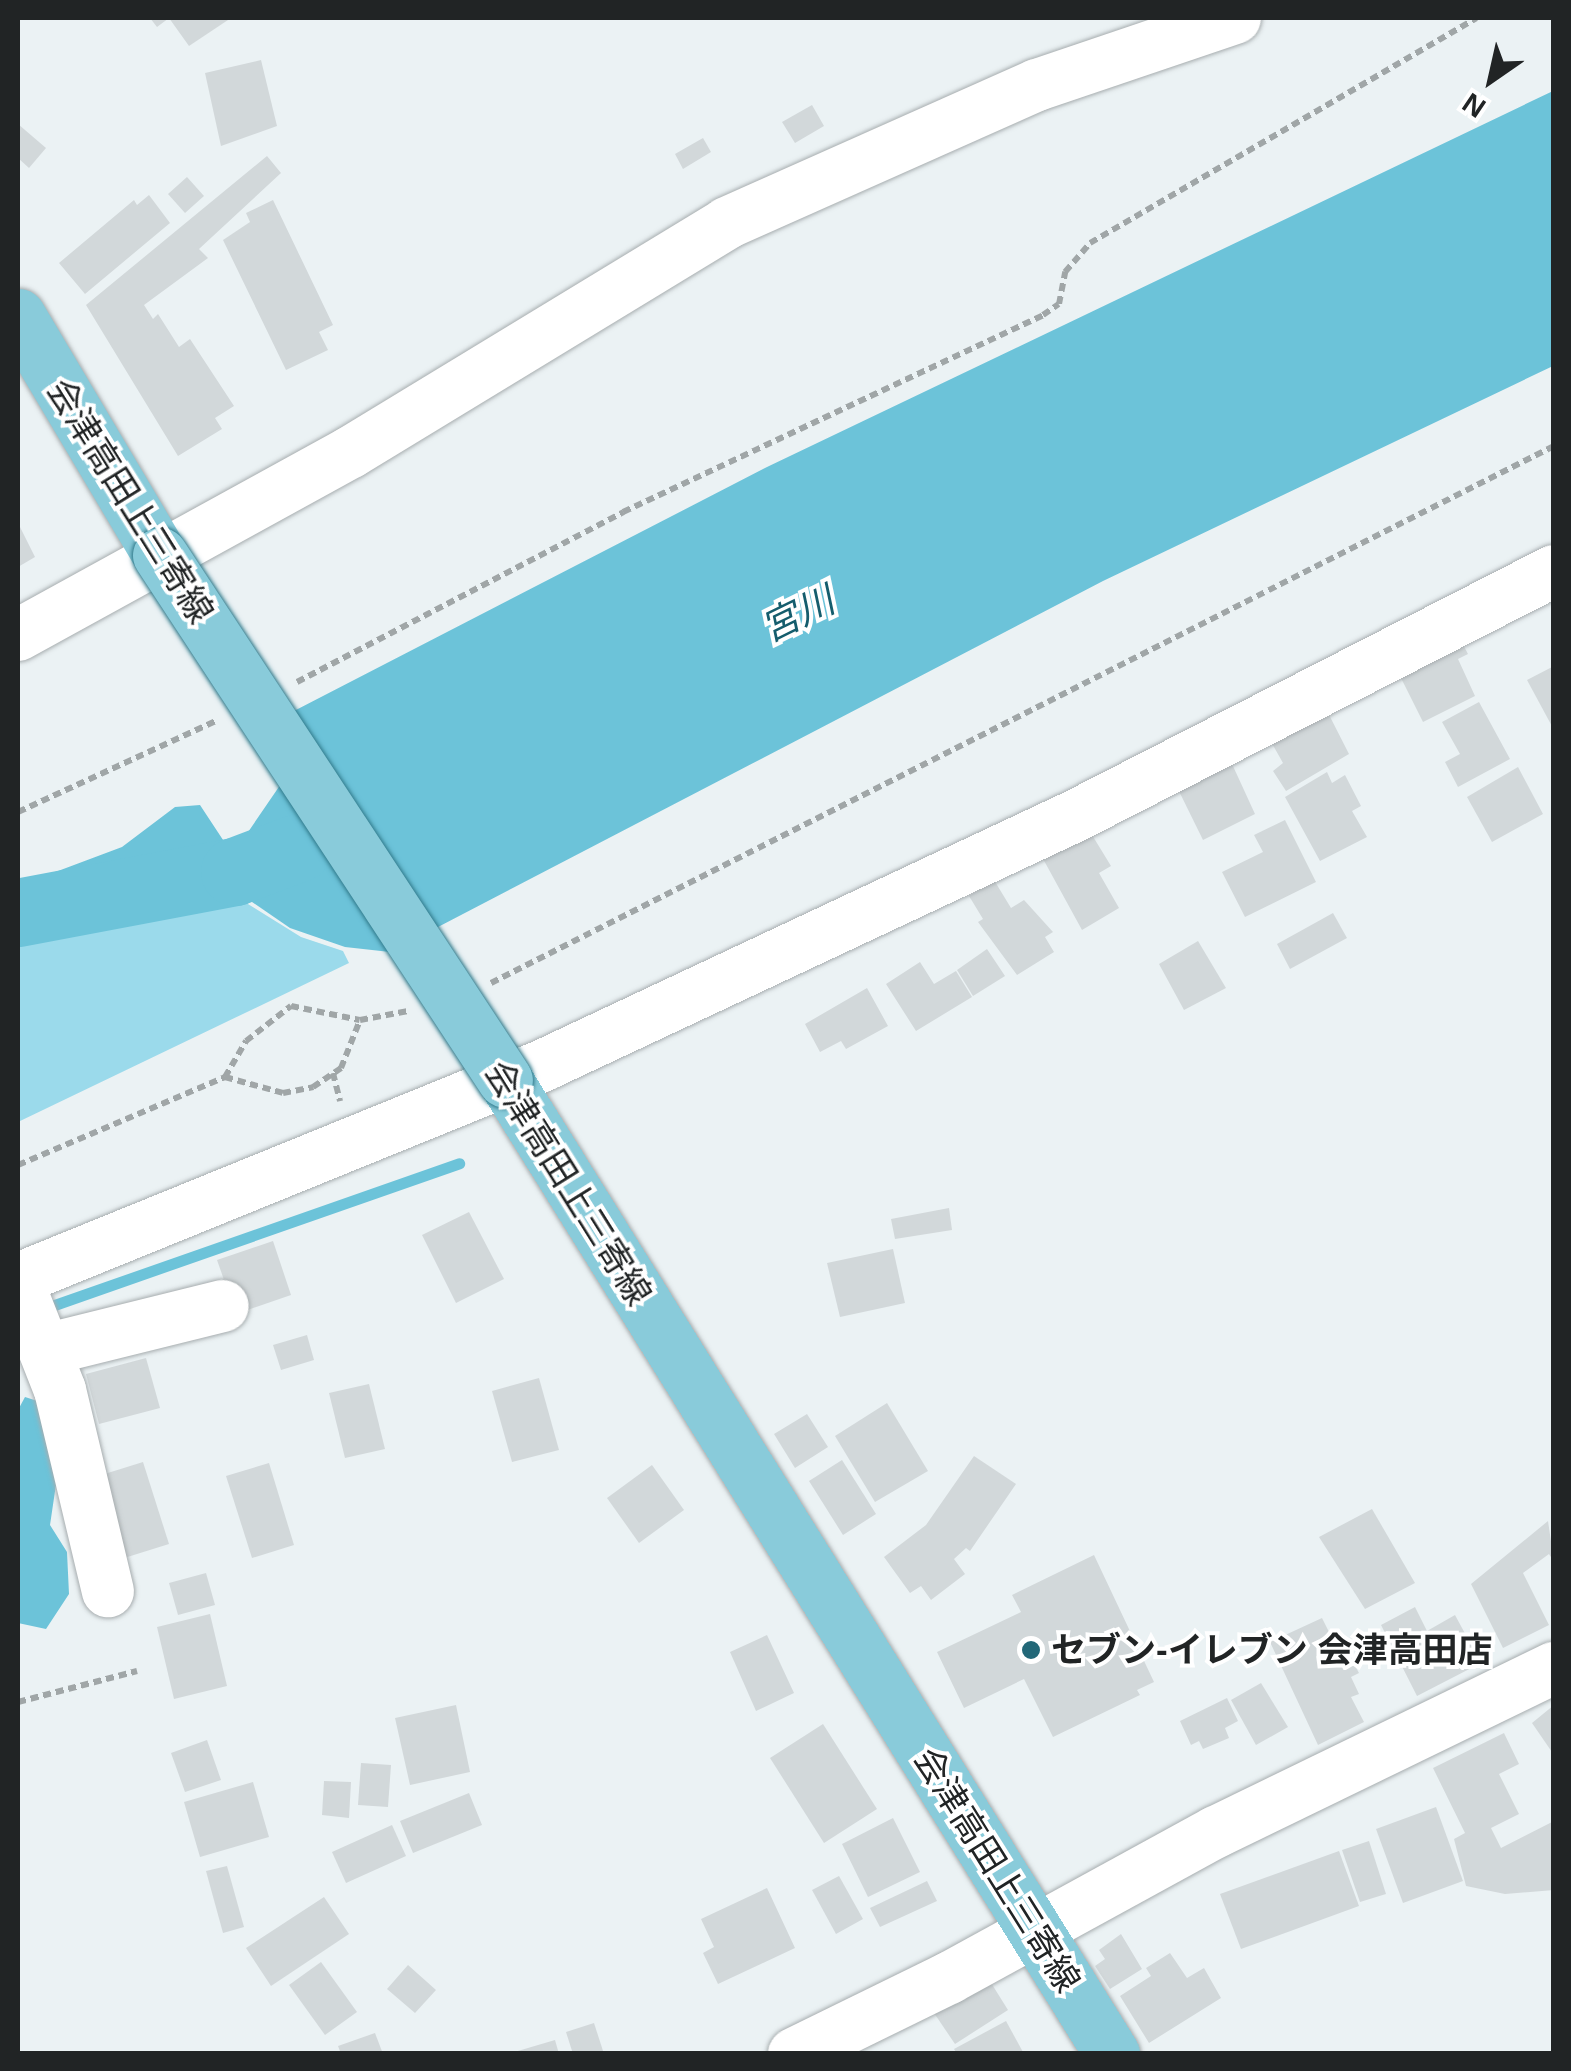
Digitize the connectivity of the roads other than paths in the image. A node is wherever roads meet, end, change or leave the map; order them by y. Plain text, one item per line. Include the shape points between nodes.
1 (1236, 18) edge
2 (18, 316) edge
3 (160, 555) junction
4 (1554, 570) edge
5 (18, 635) edge
6 (505, 1080) junction
7 (18, 1281) edge
8 (223, 1306) dead end
9 (44, 1350) junction
10 (108, 1591) dead end
11 (1554, 1668) edge
12 (1034, 1932) junction
13 (794, 2054) edge
14 (1112, 2054) edge

1 - 3 street via 1036,85 727,222 351,452
2 - 3 main road, 会津高田上三寄線
3 - 5 street
3 - 6 main road, 会津高田上三寄線, bridge
4 - 6 street via 1075,816
6 - 7 street
6 - 12 main road, 会津高田上三寄線
7 - 9 street
8 - 9 street
9 - 10 street
11 - 12 street via 1216,1832
12 - 13 street
12 - 14 main road, 会津高田上三寄線

